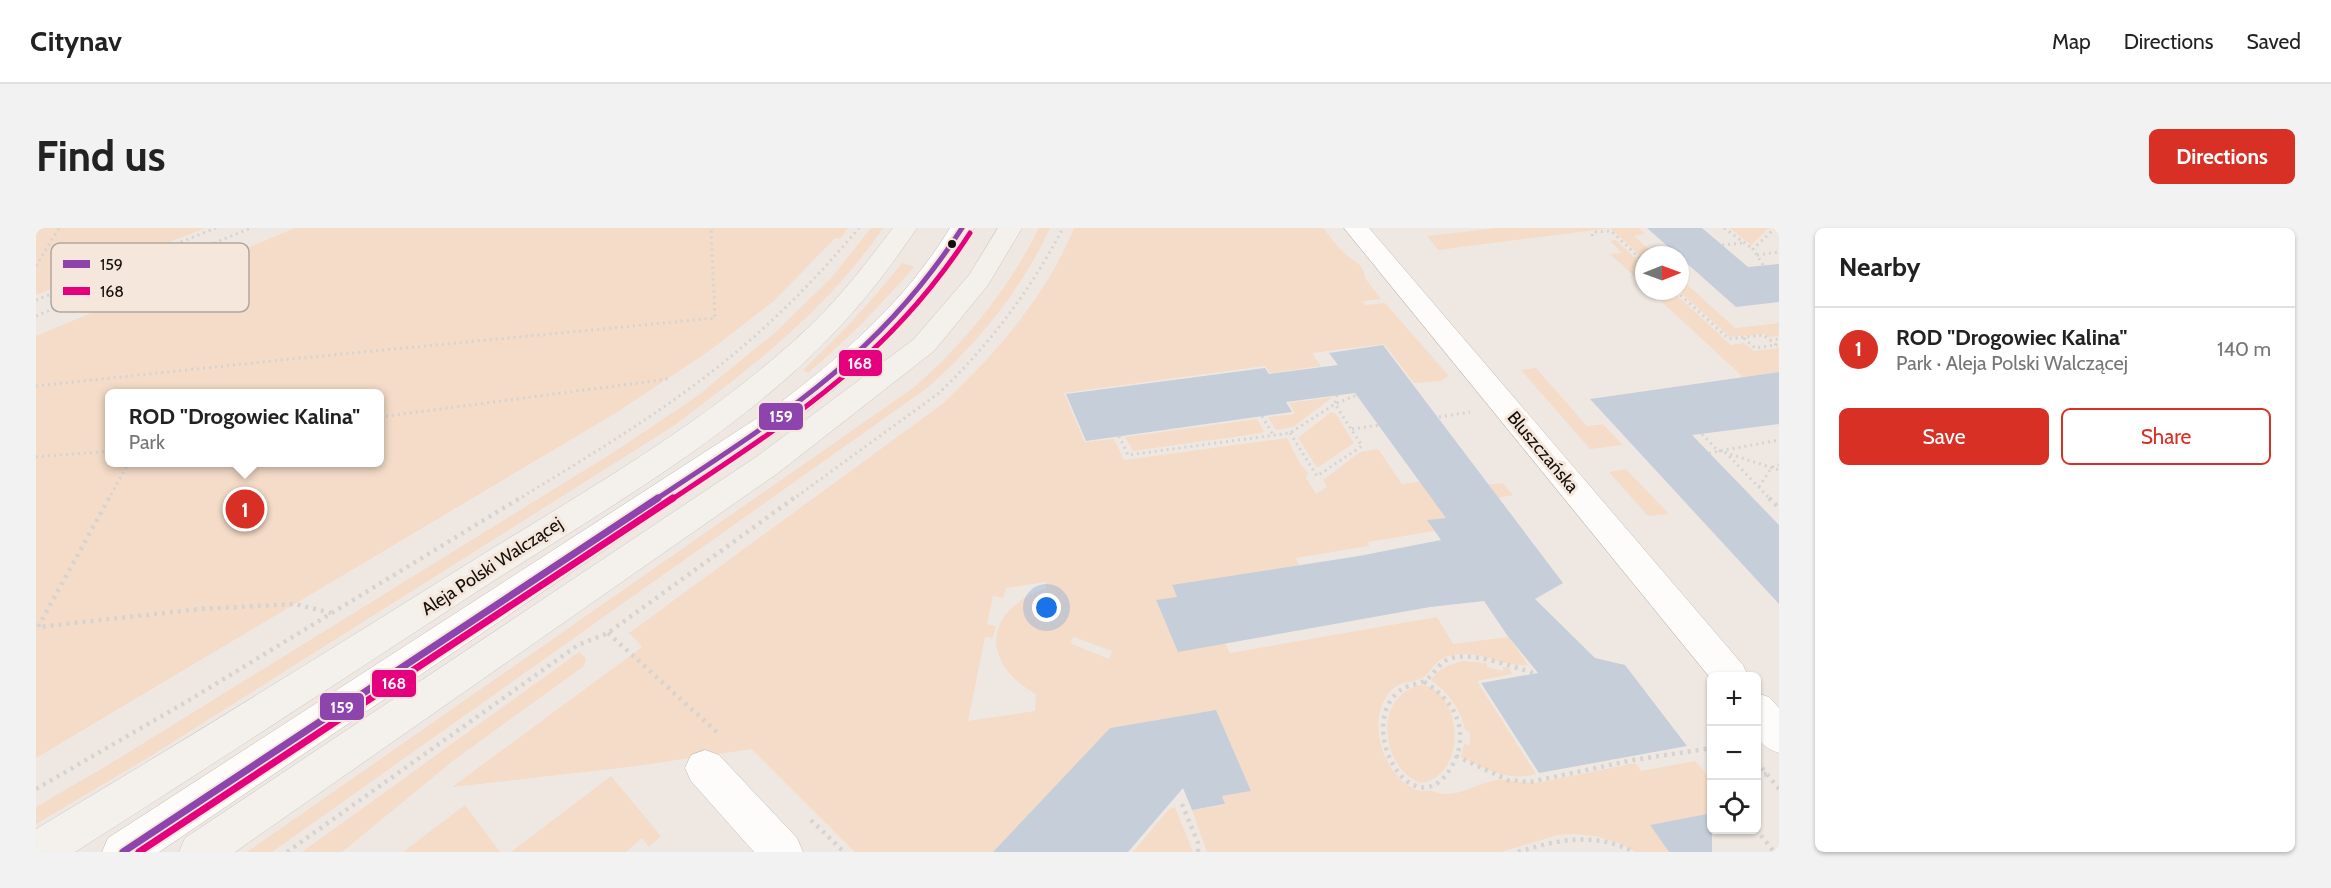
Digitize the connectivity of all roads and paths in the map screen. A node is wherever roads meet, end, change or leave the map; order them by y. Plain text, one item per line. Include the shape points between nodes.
1 (59, 228) edge
2 (216, 228) edge
3 (251, 228) edge
4 (711, 228) edge
5 (859, 228) edge
6 (905, 228) edge
7 (962, 228) edge
8 (1010, 228) edge
9 (1063, 228) edge
10 (1356, 228) edge
11 (1724, 228) edge
12 (1775, 228) edge
13 (1592, 236) dead end
14 (178, 243) edge
15 (214, 243) edge
16 (1744, 243) junction
17 (1722, 245) dead end
18 (1753, 249) junction
19 (1779, 252) edge
20 (1635, 254) edge
21 (1757, 255) junction
22 (1763, 265) dead end
23 (36, 266) edge
24 (51, 294) edge
25 (36, 300) edge
26 (1686, 300) edge
27 (51, 310) edge
28 (36, 316) edge
29 (1744, 338) junction
30 (1779, 339) edge
31 (1770, 340) junction
32 (668, 379) dead end
33 (36, 386) edge
34 (1337, 394) dead end
35 (1357, 395) dead end
36 (1335, 404) junction
37 (384, 416) edge
38 (1262, 416) dead end
39 (1379, 425) dead end
40 (1352, 429) junction
41 (1290, 433) junction
42 (1702, 434) dead end
43 (1273, 435) junction
44 (1119, 436) dead end
45 (1779, 440) edge
46 (1717, 450) junction
47 (105, 451) edge
48 (1724, 452) junction
49 (1709, 453) dead end
50 (36, 458) edge
51 (1779, 465) edge
52 (126, 467) edge
53 (1772, 467) junction
54 (1779, 470) edge
55 (1759, 487) junction
56 (1779, 508) edge
57 (331, 613) junction
58 (608, 633) junction
59 (1727, 672) edge
60 (1534, 673) dead end
61 (1424, 681) junction
62 (1761, 715) edge
63 (1779, 736) edge
64 (1707, 749) edge
65 (716, 754) joint
66 (1456, 756) junction
67 (1761, 767) edge
68 (1767, 774) junction
69 (1761, 775) edge
70 (36, 789) edge
71 (1779, 789) edge
72 (1182, 804) dead end
73 (1760, 834) edge
74 (37, 852) edge
75 (123, 852) edge
76 (200, 852) edge
77 (287, 852) edge
78 (782, 852) edge
79 (1198, 852) edge
80 (1518, 852) edge
81 (1634, 852) edge
82 (1774, 852) edge

1 - 23 path
2 - 14 path
3 - 15 path
4 - 33 path via 715,318 226,363
5 - 57 path via 816,279 772,322 674,399
6 - 74 main road, Aleja Polski Walczącej via 868,279 825,326 772,374 708,423 443,597
7 - 75 street via 936,269 891,323 841,371 791,410
8 - 76 main road via 979,279 924,345 847,405 767,465
9 - 58 path via 1004,326 939,393
10 - 59 street, Bluszczańska
11 - 16 path
12 - 18 path
13 - 20 path via 1593,232 1611,231
16 - 17 path
16 - 18 path
18 - 21 path
19 - 21 path
21 - 22 path
24 - 25 path
26 - 29 path via 1729,339
27 - 28 path
29 - 31 path via 1763,335
29 - 31 path via 1755,348 1776,345
30 - 31 path
32 - 37 path
34 - 36 path
35 - 36 path
36 - 40 path
36 - 41 path
38 - 43 path
39 - 40 path
40 - 41 path via 1362,446 1317,476
41 - 43 path
42 - 46 path
43 - 44 path via 1128,455
45 - 46 path
46 - 48 path
46 - 49 path
47 - 50 path
48 - 53 path
48 - 55 path
51 - 53 path
52 - 57 path via 38,627 212,608 295,604
53 - 54 path
53 - 55 path
55 - 56 path
57 - 70 path
58 - 65 path
58 - 77 path via 578,645
60 - 61 path via 1478,657 1449,659
61 - 66 path via 1449,702 1458,722 1461,739
61 - 66 path via 1410,683 1395,694 1383,716 1382,739 1393,764 1413,786 1435,785 1451,769
62 - 63 street
64 - 66 path via 1530,782 1508,780
65 - 78 street
67 - 68 path
68 - 69 path
68 - 71 path
72 - 79 path
73 - 82 path
80 - 81 path via 1555,840 1586,839 1604,840

